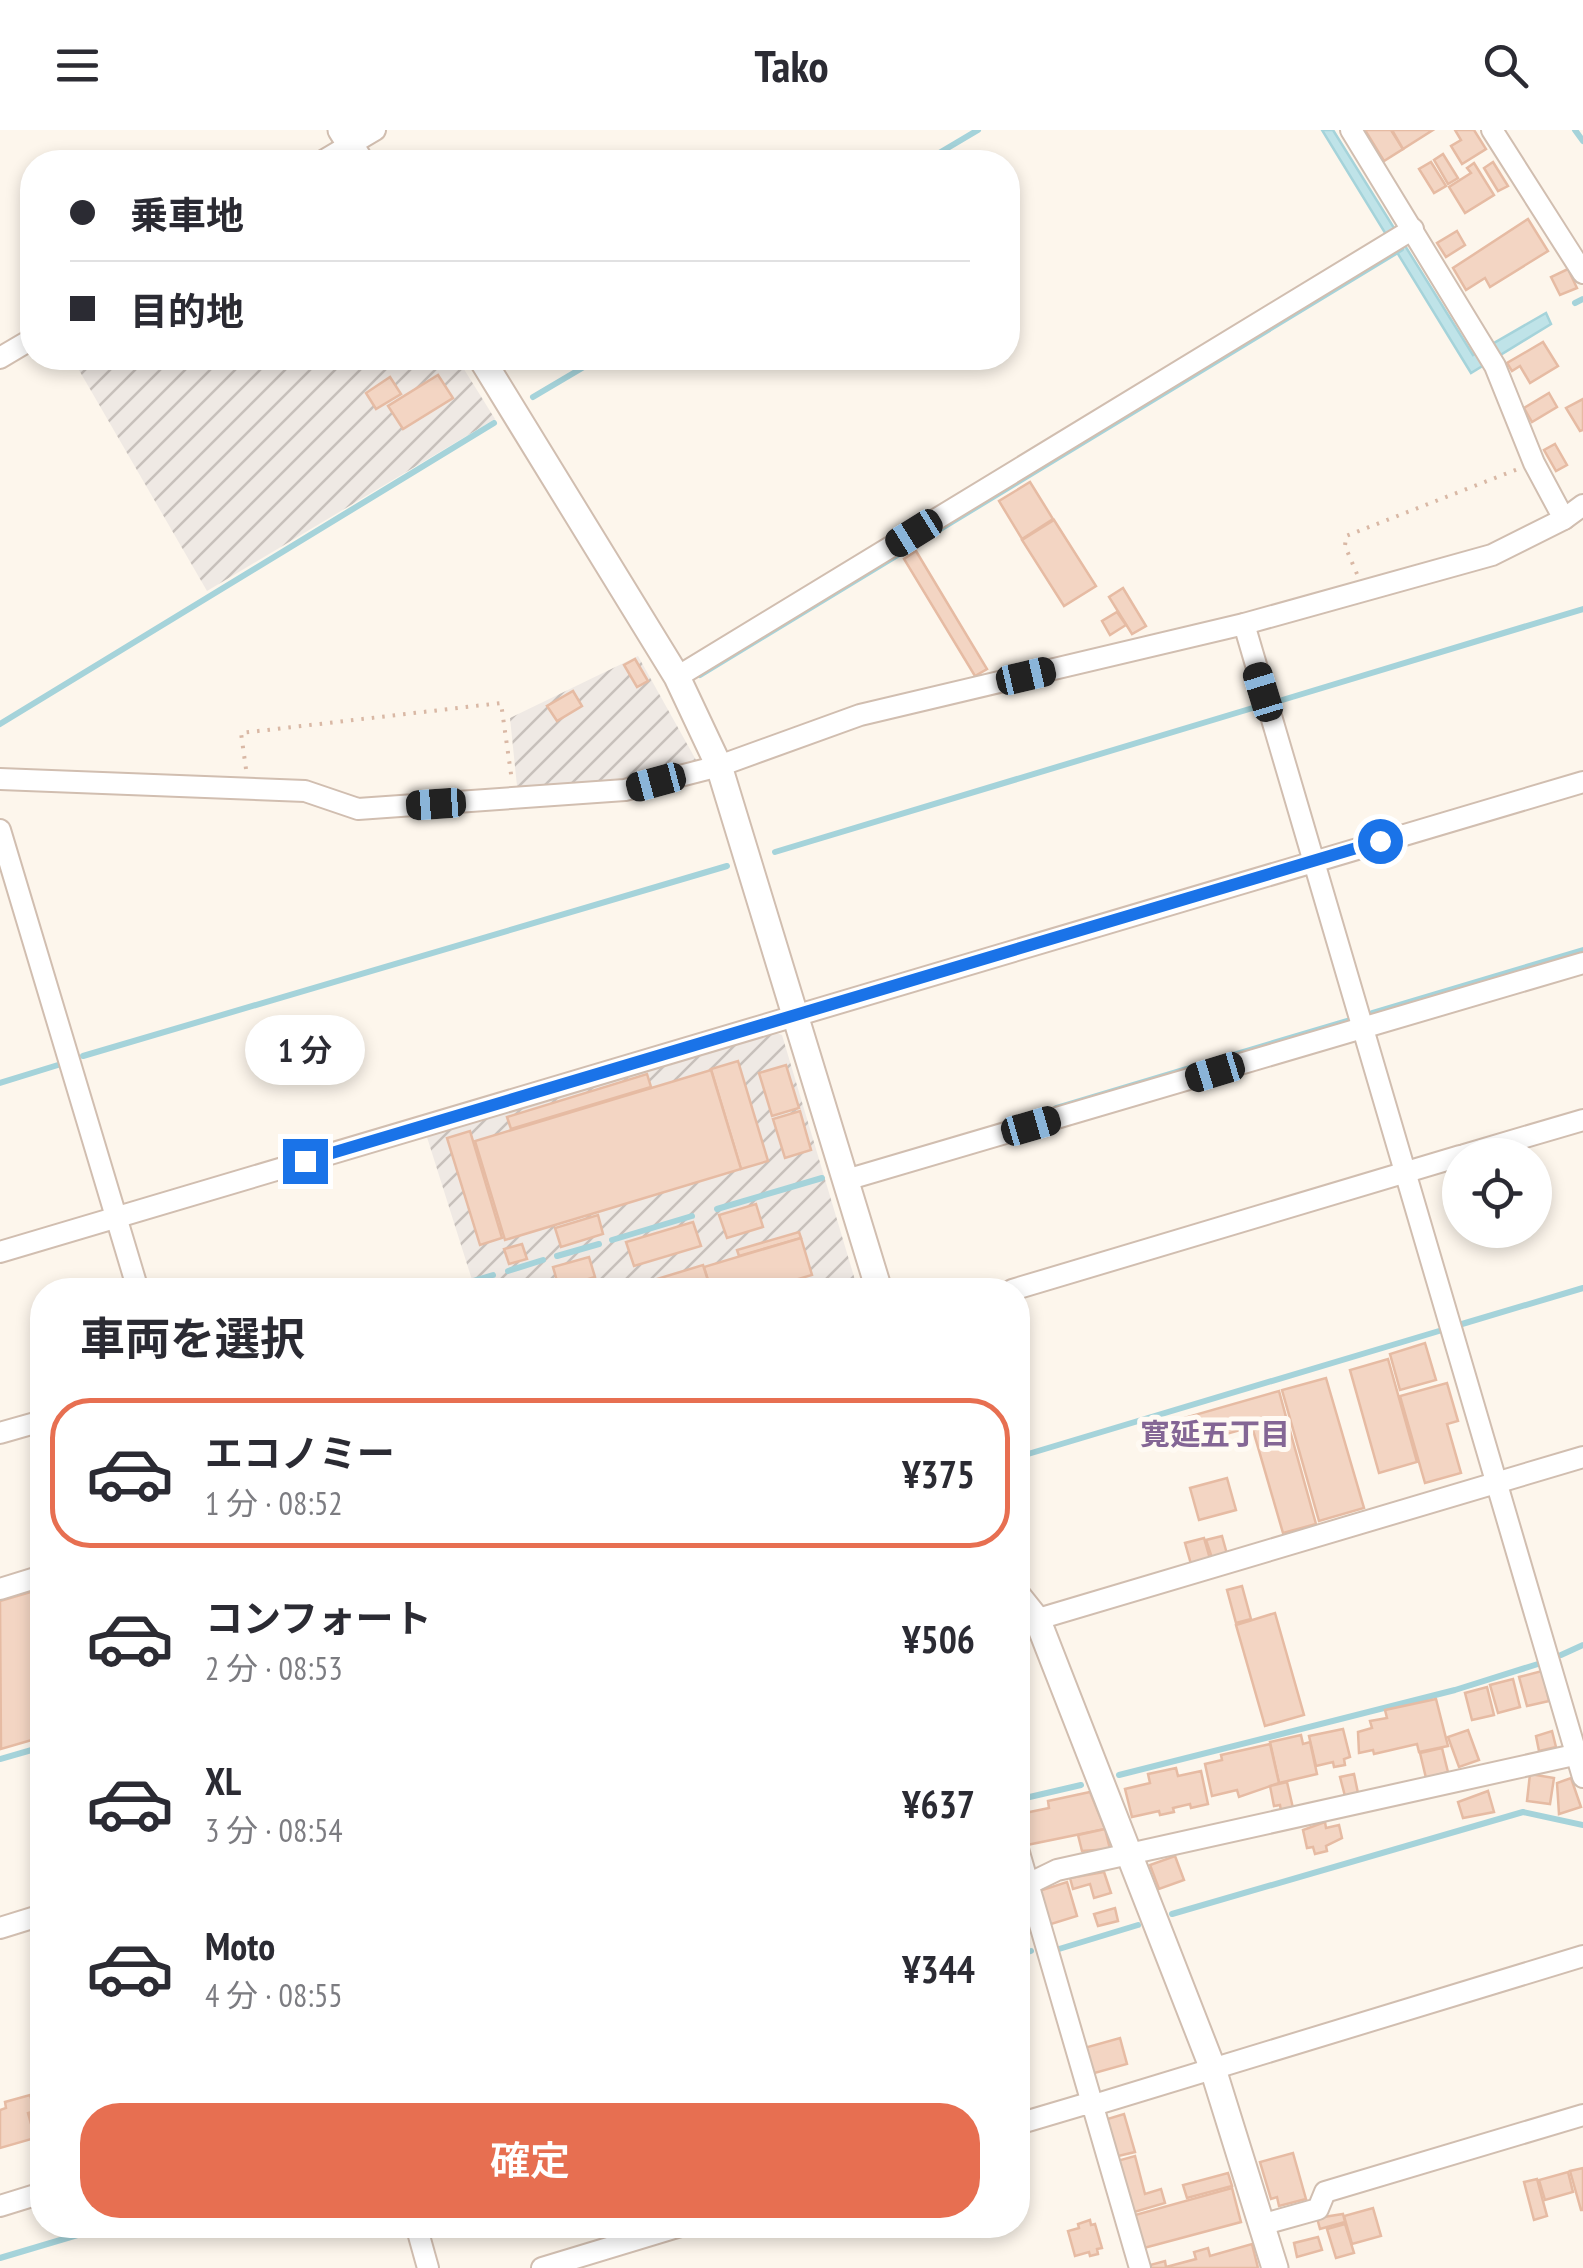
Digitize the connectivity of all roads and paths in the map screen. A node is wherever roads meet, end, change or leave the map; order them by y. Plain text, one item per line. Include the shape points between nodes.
1 (374, 130) edge
2 (1351, 130) edge
3 (1492, 130) edge
4 (351, 146) edge
5 (1402, 235) junction
6 (1583, 273) edge
7 (488, 370) edge
8 (1534, 463) junction
9 (1583, 505) edge
10 (1564, 520) junction
11 (1364, 592) junction
12 (1244, 624) junction
13 (677, 678) junction
14 (718, 766) junction
15 (0, 779) edge
16 (1583, 782) edge
17 (248, 789) junction
18 (514, 800) junction
19 (0, 830) edge
20 (1312, 861) junction
21 (22, 904) junction
22 (0, 911) edge
23 (1583, 963) edge
24 (797, 1015) junction
25 (1362, 1028) junction
26 (1583, 1120) edge
27 (1522, 1138) edge
28 (1442, 1162) edge
29 (1405, 1173) junction
30 (846, 1180) junction
31 (116, 1218) junction
32 (0, 1252) edge
33 (134, 1278) edge
34 (875, 1278) edge
35 (1030, 1285) edge
36 (30, 1425) edge
37 (0, 1434) edge
38 (1583, 1456) edge
39 (1496, 1482) junction
40 (30, 1580) edge
41 (0, 1589) edge
42 (1030, 1622) edge
43 (1030, 1628) edge
44 (1579, 1754) edge
45 (1583, 1778) edge
46 (1130, 1853) junction
47 (1030, 1883) edge
48 (1030, 1911) edge
49 (30, 1919) edge
50 (0, 1928) edge
51 (1583, 1956) edge
52 (1213, 2069) junction
53 (1094, 2105) junction
54 (1583, 2115) edge
55 (1030, 2120) edge
56 (30, 2197) edge
57 (0, 2206) edge
58 (1261, 2224) junction
59 (420, 2238) edge
60 (641, 2238) edge
61 (428, 2268) edge
62 (542, 2268) edge
63 (1140, 2268) edge
64 (1275, 2268) edge

1 - 4 street
2 - 5 street
3 - 6 street
5 - 8 street via 1495,366
5 - 13 street
7 - 13 street
8 - 10 street
8 - 11 path via 1346,536
9 - 10 street
10 - 11 street via 1492,555
11 - 12 street
12 - 14 street via 860,715
12 - 20 street
13 - 14 street
14 - 18 street via 625,790
14 - 24 street
15 - 17 street
16 - 20 street
17 - 18 street via 305,791 358,809
17 - 18 path via 242,733 501,703
19 - 21 street
20 - 24 street
20 - 25 street
21 - 22 street
21 - 31 street
23 - 25 street
24 - 30 street
24 - 31 street
25 - 29 street
25 - 30 street
26 - 27 street
28 - 29 street
29 - 35 street
29 - 39 street
30 - 34 street
31 - 32 street
31 - 33 street
36 - 37 street
38 - 39 street
39 - 42 street
39 - 44 street
40 - 41 street
43 - 46 street
44 - 45 street
44 - 46 street
46 - 47 street
46 - 52 street
48 - 53 street
49 - 50 street
51 - 52 street
52 - 53 street
52 - 58 street
53 - 55 street
53 - 63 street
54 - 58 street via 1325,2192 1318,2209
56 - 57 street
58 - 64 street
59 - 61 street
60 - 62 street

